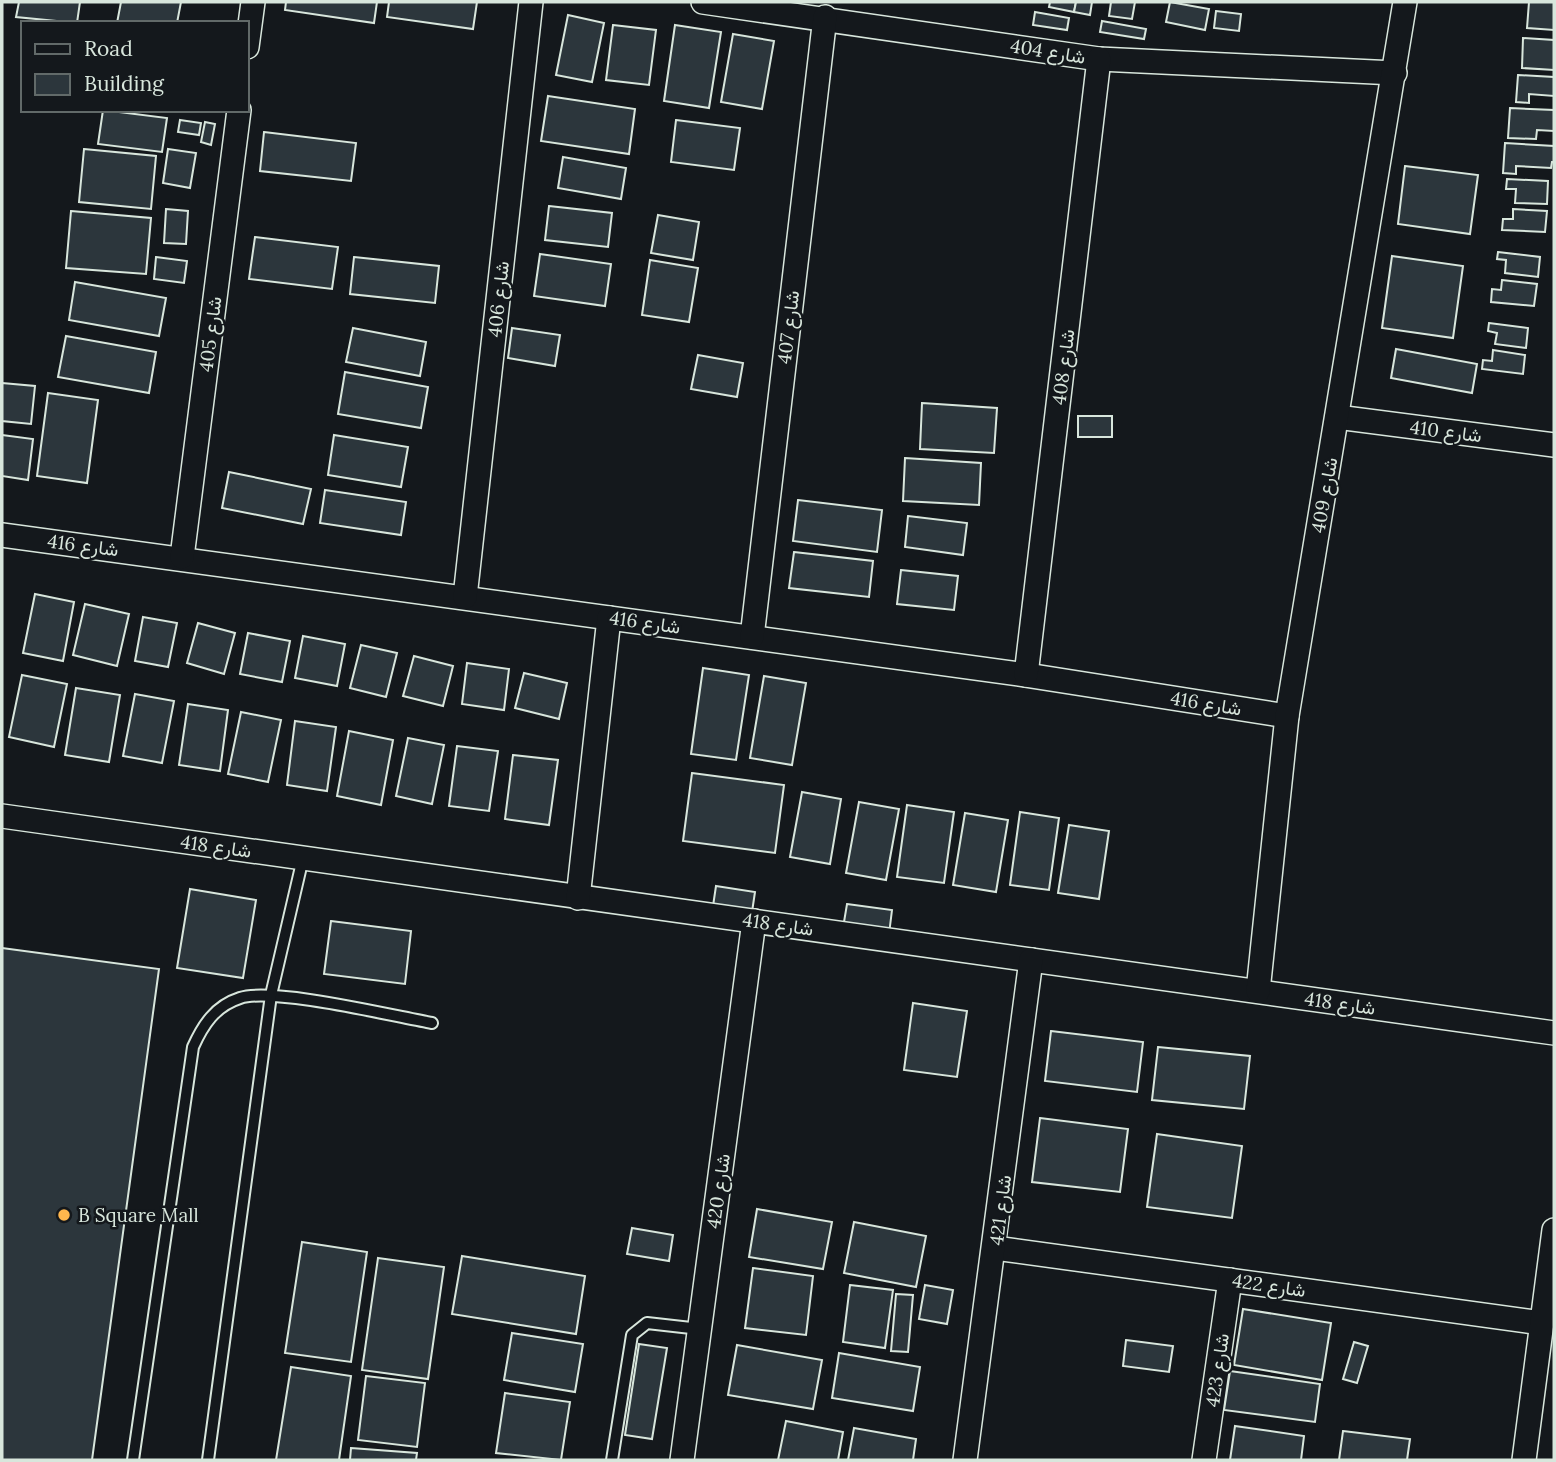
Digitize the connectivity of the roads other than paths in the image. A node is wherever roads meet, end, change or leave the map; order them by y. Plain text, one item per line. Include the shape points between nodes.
1 (253, 2) edge
2 (531, 2) edge
3 (704, 2) edge
4 (1405, 2) edge
5 (825, 18) junction
6 (248, 40) edge
7 (1099, 59) junction
8 (1395, 73) junction
9 (239, 112) edge
10 (1337, 417) junction
11 (1554, 445) edge
12 (2, 535) edge
13 (182, 558) junction
14 (465, 597) junction
15 (609, 618) junction
16 (752, 636) junction
17 (1026, 675) junction
18 (1287, 716) junction
19 (2, 816) edge
20 (303, 858) junction
21 (578, 898) junction
22 (754, 921) junction
23 (1031, 960) junction
24 (1258, 991) junction
25 (271, 995) junction
26 (432, 1023) dead end
27 (1554, 1033) edge
28 (1554, 1230) edge
29 (995, 1248) junction
30 (1230, 1280) junction
31 (1542, 1323) junction
32 (700, 1329) junction
33 (133, 1460) edge
34 (208, 1460) edge
35 (612, 1460) edge
36 (682, 1460) edge
37 (965, 1460) edge
38 (1204, 1460) edge
39 (1524, 1460) edge

1 - 6 street
2 - 14 street, شارع 406
3 - 5 street, شارع 404
4 - 8 street, شارع 409
5 - 7 street, شارع 404
5 - 16 street, شارع 407
7 - 8 street, شارع 404
7 - 17 street, شارع 408
8 - 10 street, شارع 409
9 - 13 street, شارع 405
10 - 11 street, شارع 410
10 - 18 street, شارع 409
12 - 13 street, شارع 416
13 - 14 street, شارع 416
14 - 15 street, شارع 416
15 - 16 street, شارع 416
15 - 21 street
16 - 17 street, شارع 416
17 - 18 street, شارع 416
18 - 24 street, شارع 409
19 - 20 street, شارع 418
20 - 21 street, شارع 418
20 - 25 lane
21 - 22 street, شارع 418
22 - 23 street, شارع 418
22 - 32 street, شارع 420
23 - 24 street, شارع 418
23 - 29 street, شارع 421
24 - 27 street, شارع 418
25 - 26 lane
25 - 33 lane via 241,997 220,1008 203,1025 192,1047
25 - 34 lane
28 - 31 street
29 - 30 street, شارع 422
29 - 37 street, شارع 421
30 - 31 street, شارع 422
30 - 38 street, شارع 423
31 - 39 street
32 - 35 lane via 647,1323 632,1335
32 - 36 street, شارع 420

